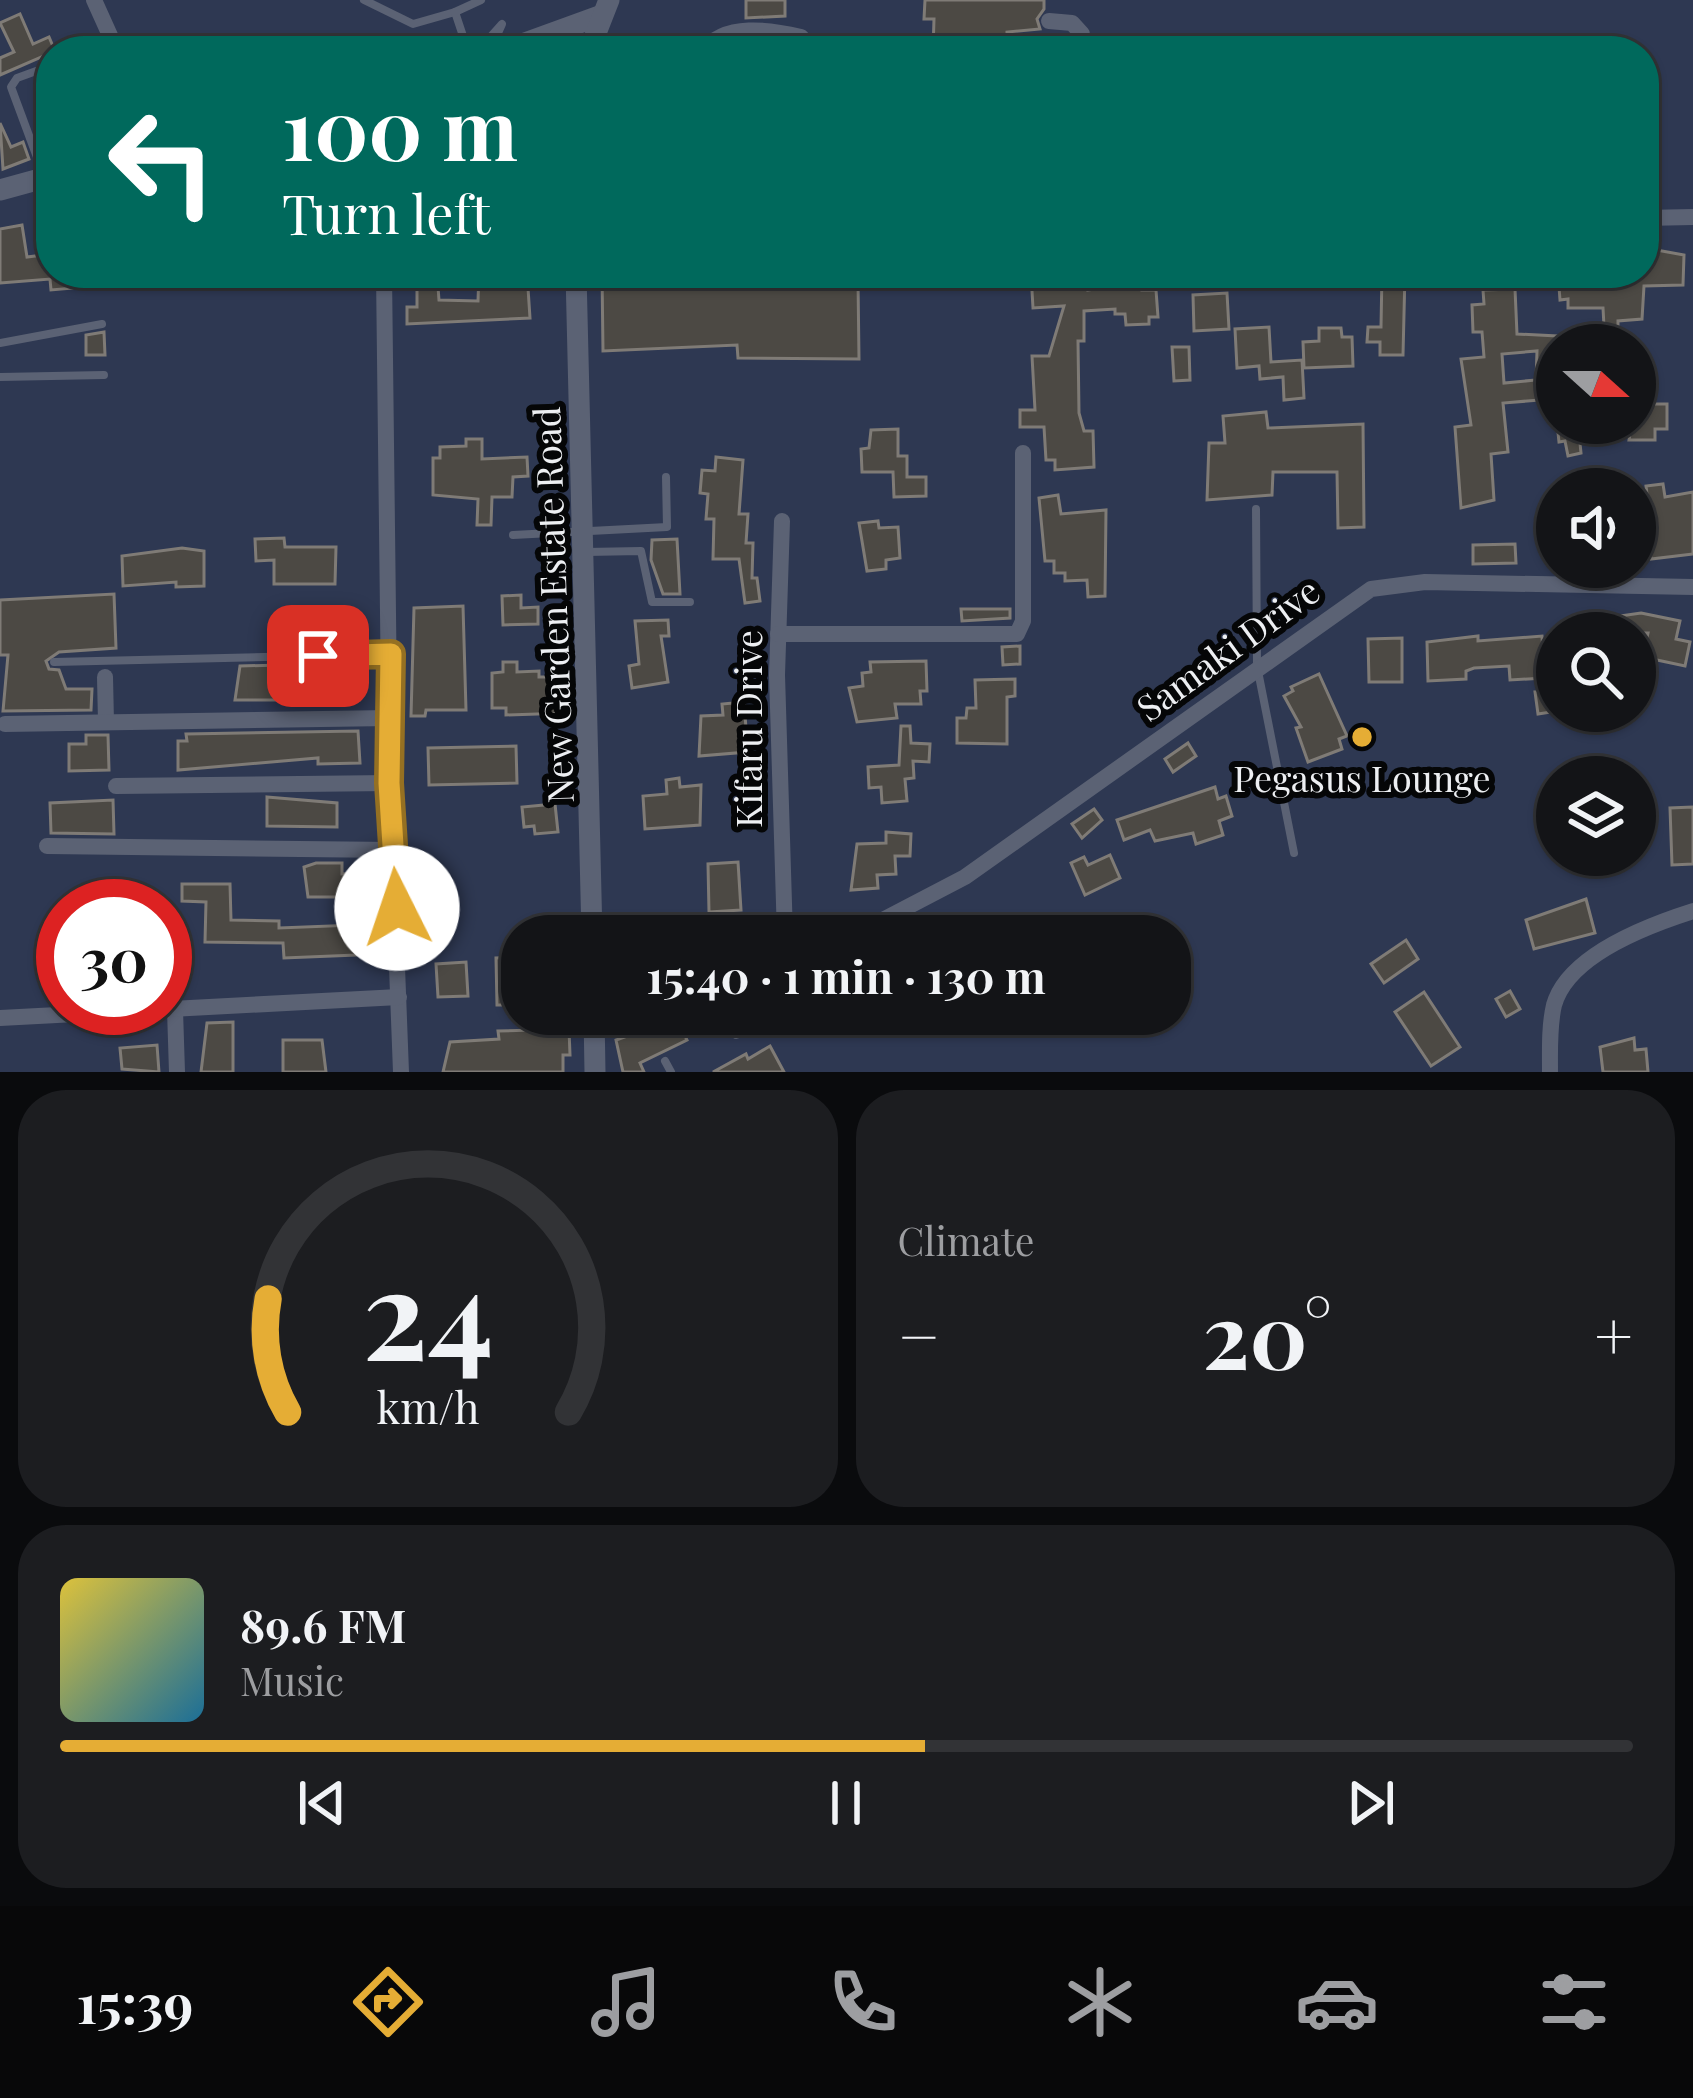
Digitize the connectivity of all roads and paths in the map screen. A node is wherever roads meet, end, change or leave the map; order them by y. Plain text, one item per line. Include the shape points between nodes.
1 (94, 0) edge
2 (364, 0) edge
3 (393, 0) edge
4 (482, 0) edge
5 (376, 3) edge
6 (604, 8) edge
7 (389, 12) junction
8 (455, 12) junction
9 (1049, 21) dead end
10 (1082, 34) dead end
11 (110, 36) edge
12 (463, 36) edge
13 (560, 36) edge
14 (729, 36) edge
15 (795, 36) edge
16 (36, 71) edge
17 (36, 148) edge
18 (36, 180) edge
19 (0, 190) edge
20 (1693, 217) edge
21 (1659, 218) edge
22 (384, 288) edge
23 (577, 288) edge
24 (102, 324) dead end
25 (0, 343) edge
26 (104, 375) dead end
27 (0, 377) edge
28 (1023, 454) dead end
29 (666, 477) dead end
30 (1256, 509) dead end
31 (782, 521) dead end
32 (513, 535) dead end
33 (584, 543) junction
34 (1693, 587) edge
35 (690, 602) dead end
36 (778, 634) junction
37 (391, 654) junction
38 (54, 662) dead end
39 (1257, 666) junction
40 (105, 677) dead end
41 (390, 718) junction
42 (106, 722) junction
43 (5, 724) dead end
44 (389, 783) junction
45 (116, 786) dead end
46 (47, 846) dead end
47 (394, 850) junction
48 (1294, 853) dead end
49 (1693, 911) edge
50 (592, 915) edge
51 (785, 915) edge
52 (892, 915) edge
53 (399, 997) junction
54 (192, 1009) edge
55 (36, 1016) edge
56 (0, 1018) edge
57 (176, 1035) edge
58 (595, 1035) edge
59 (665, 1061) dead end
60 (177, 1072) edge
61 (401, 1072) edge
62 (596, 1072) edge
63 (670, 1072) edge
64 (1550, 1072) edge

1 - 11 street
2 - 5 lane
3 - 7 lane
4 - 8 lane
5 - 7 lane
6 - 13 street
7 - 8 lane via 412,24
8 - 12 lane
9 - 10 street via 1072,23
14 - 15 street
16 - 17 lane via 11,87
18 - 19 street
20 - 21 street
22 - 37 street
23 - 33 street, New Garden Estate Road
24 - 25 lane
26 - 27 lane
28 - 36 street via 1017,634
29 - 33 lane via 667,527
30 - 39 lane
31 - 36 street, Kifaru Drive
32 - 33 lane
33 - 35 lane via 640,551 652,602
33 - 50 street, New Garden Estate Road
34 - 39 street, Samaki Drive via 1393,583 1347,603
36 - 51 street, Kifaru Drive
37 - 38 lane
37 - 41 street
39 - 48 lane
39 - 52 street, Samaki Drive via 965,877
40 - 42 street
41 - 42 street
41 - 44 street
42 - 43 street
44 - 45 street
44 - 47 street
46 - 47 street
47 - 53 street
49 - 64 street via 1574,974 1554,1004
53 - 54 street
53 - 61 street
55 - 56 street
57 - 60 street
58 - 62 street
59 - 63 lane

